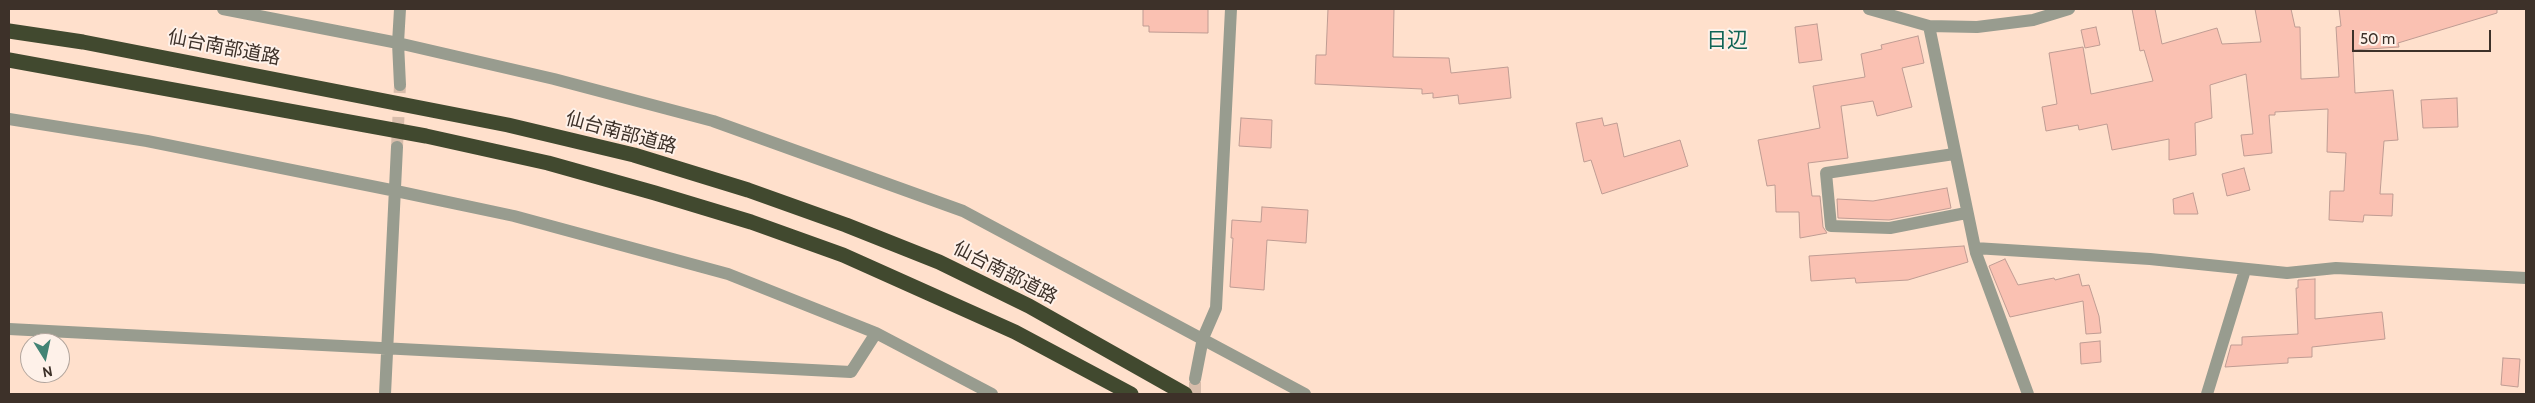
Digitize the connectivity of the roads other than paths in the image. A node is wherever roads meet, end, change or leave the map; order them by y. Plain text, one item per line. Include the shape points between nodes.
1 (223, 9) edge
2 (400, 9) edge
3 (1231, 9) edge
4 (1870, 9) edge
5 (2069, 9) edge
6 (1929, 26) junction
7 (9, 31) edge
8 (398, 43) junction
9 (9, 60) edge
10 (400, 85) tunnel mouth
11 (9, 119) edge
12 (397, 148) tunnel mouth
13 (1954, 154) junction
14 (396, 191) junction
15 (1966, 213) junction
16 (1975, 248) junction
17 (2245, 270) junction
18 (2526, 278) edge
19 (9, 329) edge
20 (876, 333) junction
21 (1203, 338) junction
22 (387, 348) junction
23 (1195, 379) tunnel mouth
24 (385, 394) edge
25 (992, 394) edge
26 (1131, 394) edge
27 (1184, 394) edge
28 (1305, 394) edge
29 (2028, 394) edge
30 (2207, 394) edge

1 - 8 street
2 - 8 street
3 - 21 street via 1216,308
4 - 6 street
5 - 6 street via 2033,20 1977,28
6 - 13 street
7 - 27 highway, 仙台南部道路 via 83,42 508,125 634,155 748,190 939,262 1028,306
8 - 10 street
8 - 21 street via 713,120 963,211
9 - 26 highway via 426,136 548,162 655,193 751,222 843,255 1014,332
11 - 14 street via 147,140
12 - 14 street
13 - 15 street
13 - 15 street via 1826,173 1831,226 1890,228
14 - 20 street via 514,216 728,274
14 - 22 street
15 - 16 street
16 - 17 street via 2150,259
16 - 29 street
17 - 18 street via 2287,273 2336,268
17 - 30 street
19 - 22 street
20 - 22 street via 851,372
20 - 25 street
21 - 23 street
21 - 28 street
22 - 24 street

